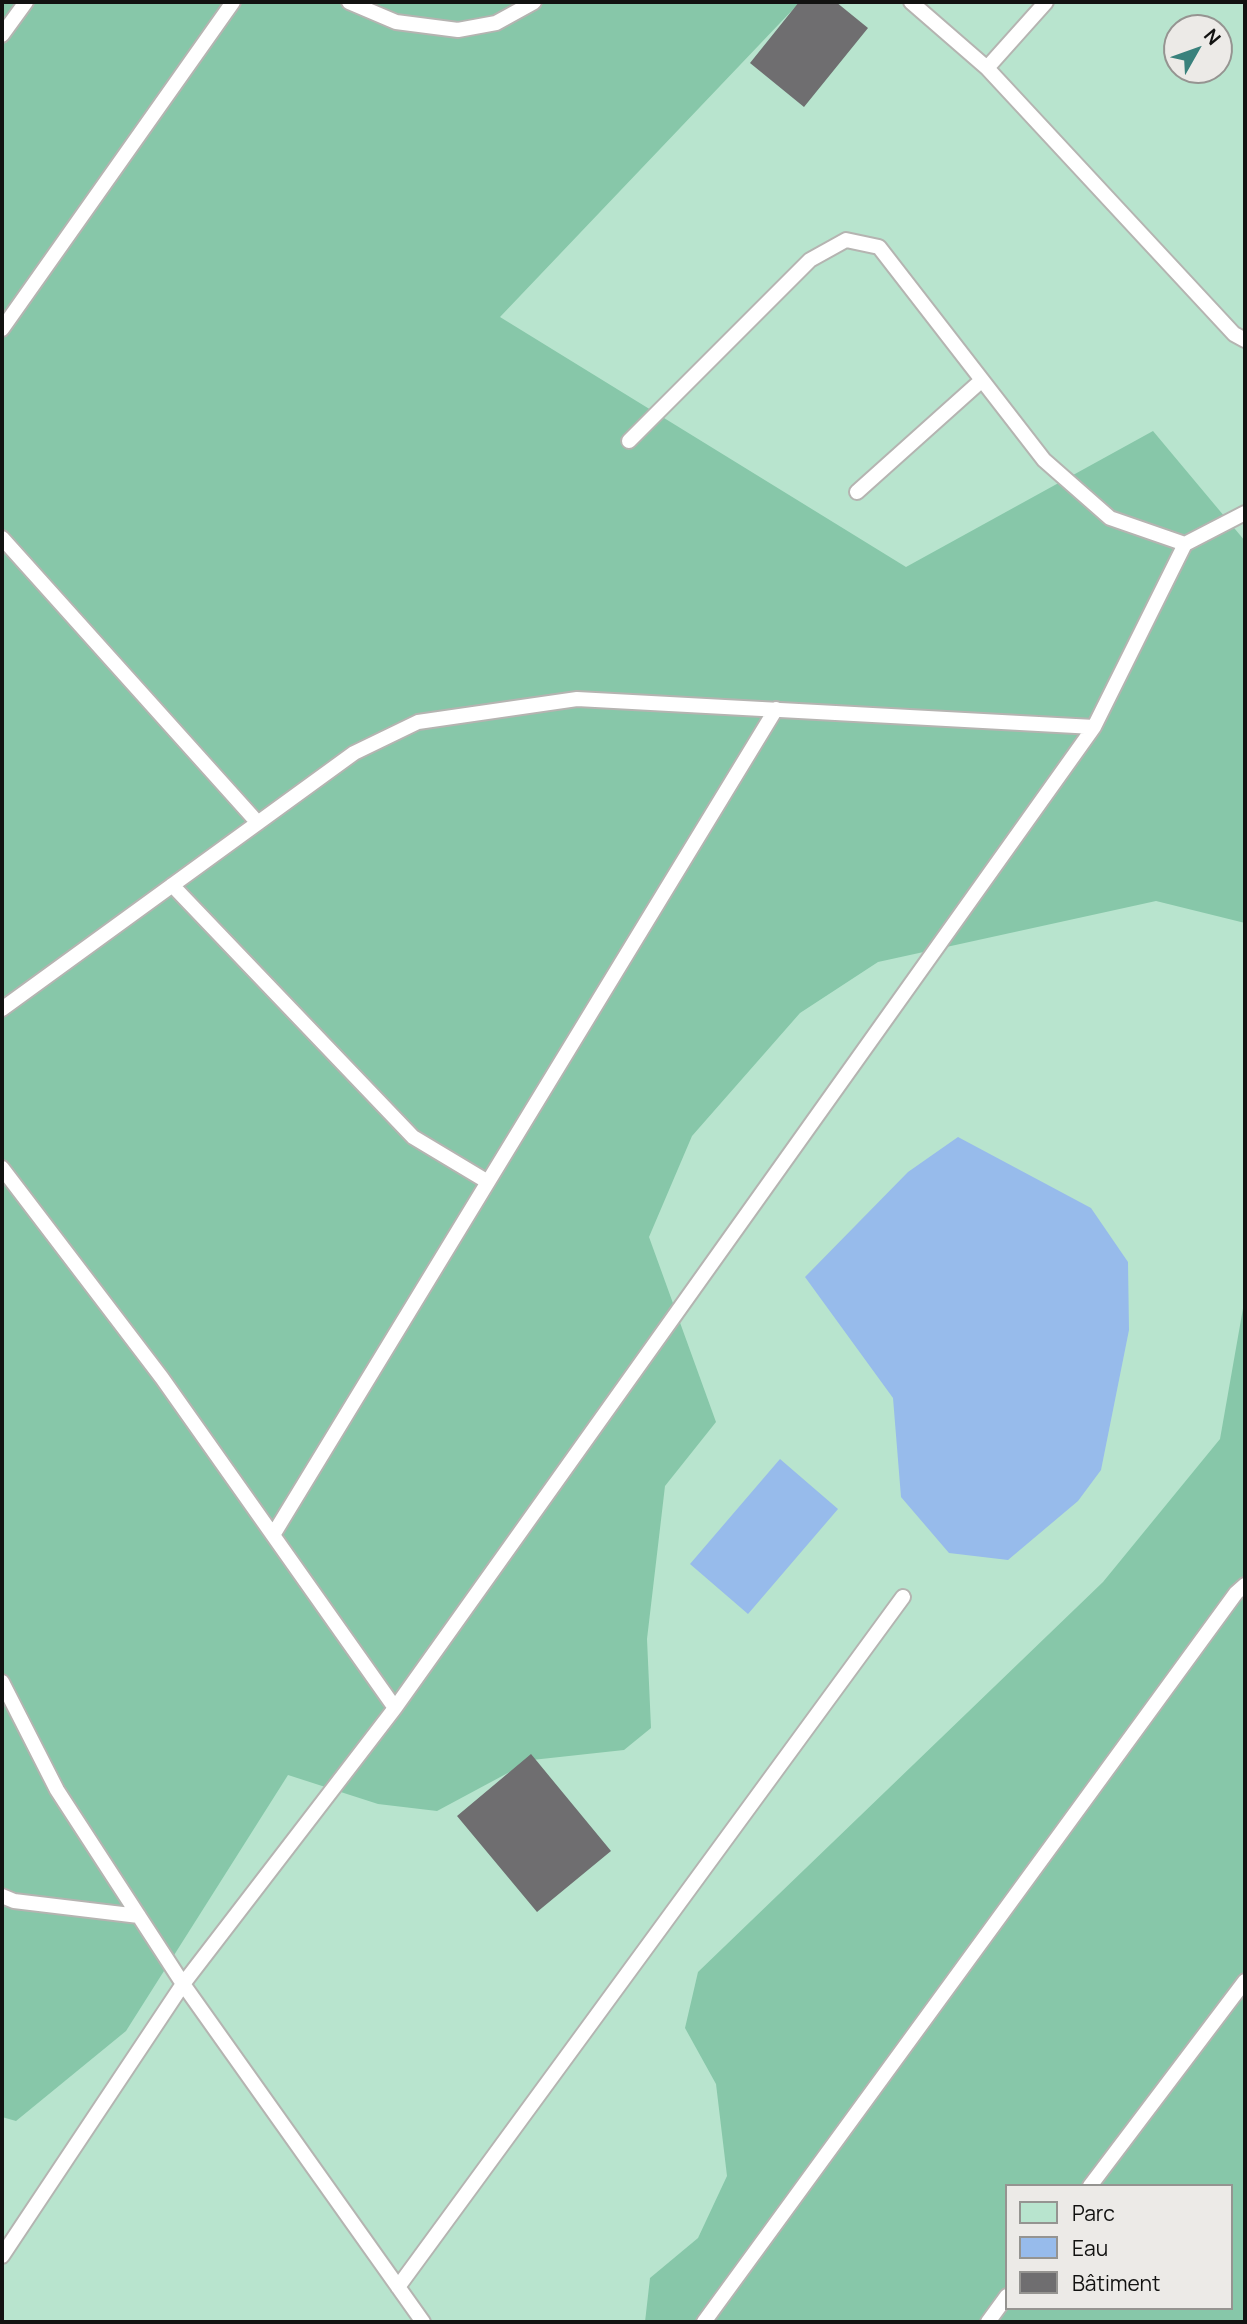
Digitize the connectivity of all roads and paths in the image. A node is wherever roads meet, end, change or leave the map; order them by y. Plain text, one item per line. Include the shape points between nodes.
1 (26, 2) edge
2 (233, 2) edge
3 (349, 2) edge
4 (534, 2) edge
5 (911, 2) edge
6 (1046, 2) edge
7 (2, 35) edge
8 (987, 68) junction
9 (2, 329) edge
10 (1245, 340) edge
11 (982, 380) junction
12 (629, 441) dead end
13 (857, 492) dead end
14 (1245, 513) edge
15 (2, 538) edge
16 (1185, 544) junction
17 (776, 709) junction
18 (1094, 727) junction
19 (258, 822) junction
20 (173, 885) junction
21 (2, 1009) edge
22 (2, 1168) edge
23 (488, 1182) junction
24 (273, 1535) junction
25 (1245, 1586) edge
26 (904, 1597) dead end
27 (2, 1682) edge
28 (395, 1709) junction
29 (2, 1896) edge
30 (139, 1916) junction
31 (1245, 1981) edge
32 (183, 1984) junction
33 (1092, 2184) edge
34 (2, 2256) edge
35 (398, 2287) junction
36 (1006, 2297) edge
37 (423, 2322) edge
38 (704, 2322) edge
39 (988, 2322) edge

1 - 7 lane
2 - 9 lane
3 - 4 lane via 396,22 458,30 496,23
5 - 8 lane
6 - 8 lane
8 - 10 lane via 1234,334
11 - 12 lane via 879,247 846,240 810,260
11 - 13 lane
11 - 16 lane via 1044,460 1110,518
14 - 16 lane
15 - 19 lane
16 - 18 lane
17 - 18 lane
17 - 19 lane via 577,699 418,722 354,753
17 - 23 lane
18 - 28 lane
19 - 20 lane
20 - 21 lane
20 - 23 lane via 412,1138
22 - 24 lane via 162,1378
23 - 24 lane
24 - 28 lane
25 - 38 lane
26 - 35 lane
27 - 30 lane via 57,1790
28 - 32 lane
29 - 30 lane
30 - 32 lane
31 - 33 lane
32 - 34 lane
32 - 35 lane
35 - 37 lane
36 - 39 lane

